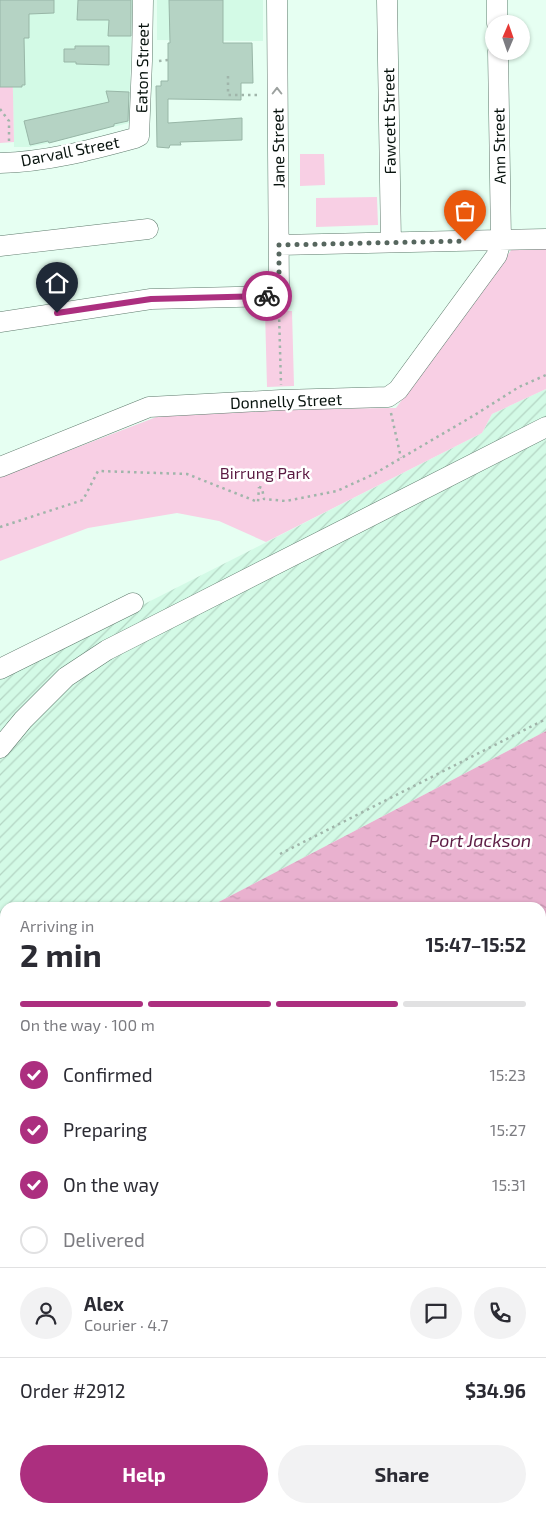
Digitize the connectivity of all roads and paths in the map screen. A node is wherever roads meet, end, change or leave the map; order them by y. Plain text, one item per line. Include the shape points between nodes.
1 (142, 0) edge
2 (277, 0) edge
3 (387, 0) edge
4 (497, 0) edge
5 (497, 15) edge
6 (168, 60) dead end
7 (498, 60) edge
8 (154, 61) dead end
9 (228, 76) dead end
10 (252, 95) dead end
11 (0, 109) edge
12 (139, 136) joint
13 (5, 156) edge
14 (148, 229) dead end
15 (546, 239) edge
16 (501, 240) junction
17 (391, 242) junction
18 (279, 245) junction
19 (0, 246) edge
20 (279, 296) junction
21 (0, 322) edge
22 (546, 375) edge
23 (388, 397) junction
24 (281, 400) junction
25 (546, 427) edge
26 (401, 458) junction
27 (0, 467) edge
28 (0, 527) edge
29 (133, 603) dead end
30 (0, 669) edge
31 (546, 719) edge
32 (0, 748) edge
33 (280, 854) dead end

1 - 12 street, Eaton Street
18 -> 2 street, Jane Street
3 - 17 street, Fawcett Street
4 - 5 street
6 - 8 path
7 - 16 street, Ann Street
9 - 10 path via 228,95
11 - 13 path via 9,121
12 - 13 street, Darvall Street via 32,161
14 - 19 street
15 - 16 street
16 - 17 street
16 - 23 street via 497,255 398,390
17 - 18 street
18 - 20 street, Jane Street
20 - 21 street via 151,299
20 - 24 path
22 - 26 path via 519,387
23 - 24 street, Donnelly Street
23 - 26 path
24 - 27 street, Donnelly Street via 149,407
25 - 32 street via 107,650 66,677 22,720
26 - 28 path via 337,491 286,501 264,500 259,487 258,502 187,474 98,471 83,500
29 - 30 street
31 - 33 path

